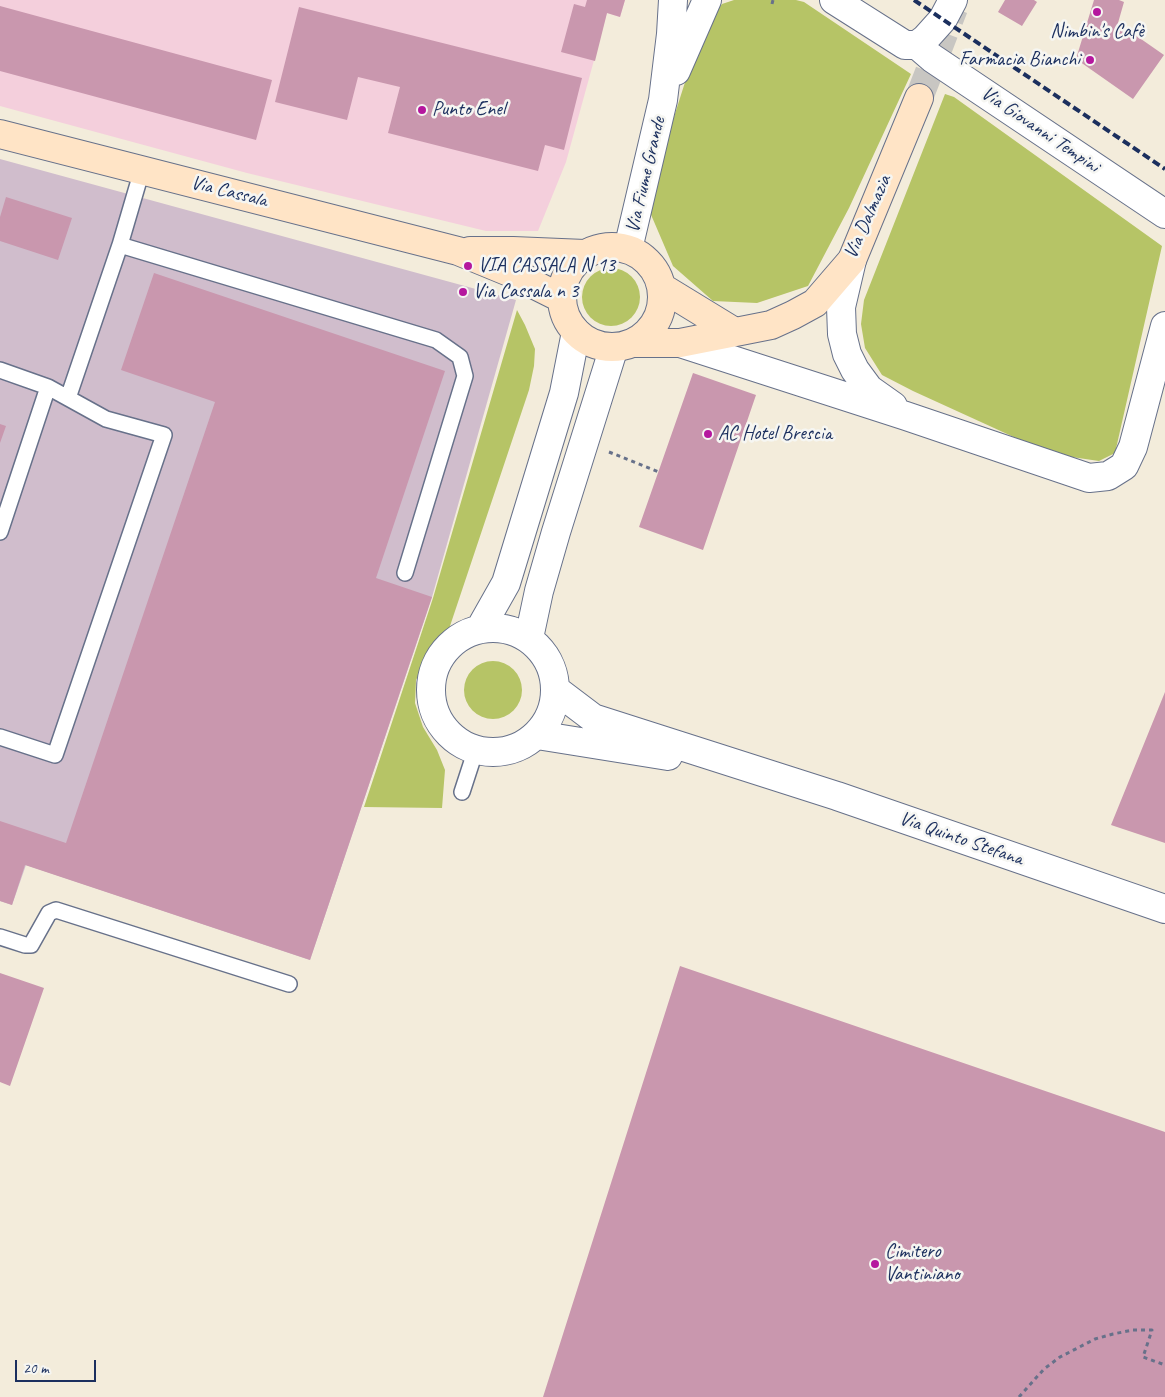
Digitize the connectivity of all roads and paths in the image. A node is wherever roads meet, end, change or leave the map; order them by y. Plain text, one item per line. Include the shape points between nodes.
1 (673, 0) edge
2 (708, 0) edge
3 (834, 0) edge
4 (953, 0) edge
5 (917, 45) junction
6 (919, 98) tunnel mouth
7 (663, 100) junction
8 (0, 134) edge
9 (142, 170) junction
10 (1165, 214) edge
11 (120, 245) junction
12 (628, 249) junction
13 (458, 251) junction
14 (585, 254) junction
15 (852, 260) junction
16 (661, 287) junction
17 (561, 298) junction
18 (1165, 326) edge
19 (733, 331) junction
20 (576, 332) junction
21 (680, 343) junction
22 (624, 345) junction
23 (0, 370) edge
24 (48, 387) junction
25 (68, 398) junction
26 (906, 416) junction
27 (606, 451) dead end
28 (659, 472) dead end
29 (0, 532) edge
30 (405, 573) dead end
31 (480, 629) junction
32 (529, 638) junction
33 (556, 690) junction
34 (537, 735) junction
35 (0, 737) edge
36 (476, 749) junction
37 (756, 771) junction
38 (462, 792) dead end
39 (1165, 909) edge
40 (0, 937) edge
41 (289, 984) dead end
42 (1165, 1365) edge
43 (1019, 1397) edge

1 - 7 street, Via Fiume Grande
2 - 7 street, Via Fiume Grande
3 - 5 street via 905,45
4 - 5 street via 943,19
5 - 10 street, Via Giovanni Tempini
6 - 15 main road, Via Dalmazia
7 - 12 street, Via Fiume Grande
8 - 9 main road, Via Cassala
9 - 11 lane
9 - 13 main road, Via Cassala
11 - 25 lane
11 - 30 lane via 436,340 460,357 465,376
12 - 14 main road, Via Cassala via 606,247
12 - 16 main road via 655,271
13 - 14 main road, Via Cassala
13 - 17 main road, Via Cassala
14 - 17 main road via 572,266 564,281
15 - 19 main road, Via Dalmazia via 815,303 771,325
15 - 26 street via 841,307 847,354 869,389
16 - 19 main road
16 - 22 main road via 662,304 657,320 647,333
17 - 20 main road via 565,317
18 - 26 street via 1133,447 1124,466 1108,476 1089,478
19 - 21 main road, Via Dalmazia
20 - 22 main road via 594,344
20 - 31 street via 564,393 506,583
21 - 22 main road, Via Dalmazia
21 - 26 street
22 - 32 street via 556,532
23 - 24 lane
24 - 25 lane
24 - 29 lane
25 - 35 lane via 106,419 164,435 54,755
27 - 28 path
31 - 32 street via 505,628
31 - 36 street via 461,636 445,650 435,668 431,688 434,708 443,726 457,741
32 - 33 street via 543,652 553,670
33 - 34 street via 551,714
33 - 37 street, Via Quinto Stefana via 593,718
34 - 36 street via 508,750
34 - 37 street, Via Quinto Stefana
36 - 38 lane
37 - 39 street, Via Quinto Stefana
40 - 41 lane via 31,945 49,913 56,910
42 - 43 path via 1142,1357 1152,1330 1113,1334 1095,1339 1060,1357 1044,1369

